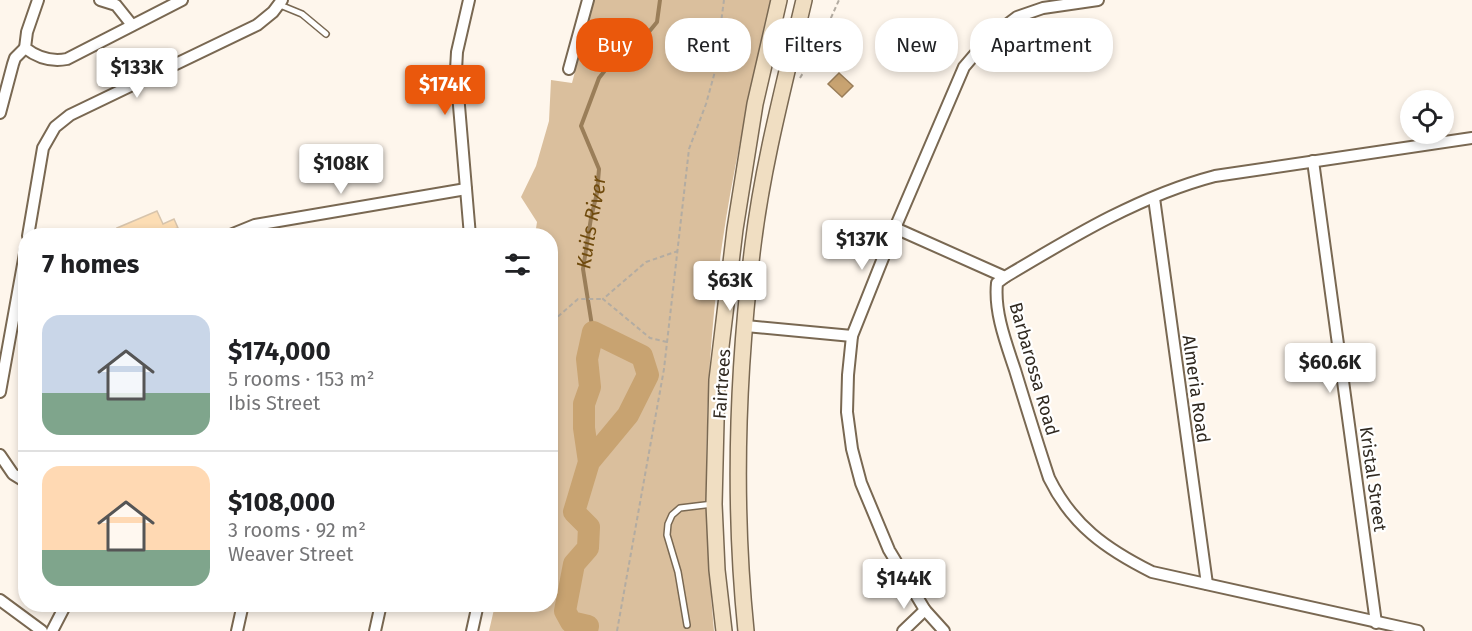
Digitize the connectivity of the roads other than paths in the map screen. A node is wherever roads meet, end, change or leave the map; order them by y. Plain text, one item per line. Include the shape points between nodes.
1 (39, 0) edge
2 (99, 0) edge
3 (182, 0) edge
4 (469, 0) edge
5 (588, 0) edge
6 (779, 0) edge
7 (804, 0) edge
8 (1098, 0) edge
9 (281, 2) edge
10 (132, 25) junction
11 (326, 34) dead end
12 (25, 48) junction
13 (568, 69) dead end
14 (0, 113) edge
15 (1472, 138) edge
16 (1313, 161) junction
17 (466, 189) junction
18 (1154, 198) junction
19 (29, 228) edge
20 (248, 228) edge
21 (469, 228) edge
22 (895, 228) junction
23 (1005, 277) junction
24 (18, 309) edge
25 (746, 326) junction
26 (852, 336) junction
27 (0, 392) edge
28 (0, 456) edge
29 (18, 477) edge
30 (714, 504) junction
31 (1207, 584) junction
32 (0, 600) edge
33 (926, 610) junction
34 (62, 612) edge
35 (241, 612) edge
36 (379, 612) edge
37 (476, 612) edge
38 (1376, 623) junction
39 (687, 625) dead end
40 (42, 631) edge
41 (52, 631) edge
42 (237, 631) edge
43 (375, 631) edge
44 (472, 631) edge
45 (724, 631) edge
46 (746, 631) edge
47 (903, 631) edge
48 (944, 631) edge
49 (1418, 631) edge

1 - 12 street
2 - 10 street via 116,5
3 - 10 street
4 - 17 street via 456,70
5 - 13 street
6 - 30 main road, Fairtrees via 755,104 735,229 717,380
7 - 25 main road, Fairtrees via 764,181 753,244
8 - 22 street via 1043,8 1017,17 973,55 964,67
9 - 11 lane
9 - 19 street via 257,25 70,115 55,126 43,148
10 - 12 street via 59,61 38,57
12 - 14 street via 15,58
15 - 16 street
16 - 18 street via 1215,176
16 - 38 street, Kristal Street
17 - 20 street
17 - 21 street
18 - 23 street via 1096,224
18 - 31 street, Almeria Road
22 - 23 street
22 - 26 street
23 - 31 street, Barbarossa Road via 997,284 996,293 1004,334 1057,493 1091,535 1115,553 1152,572
24 - 27 street
25 - 26 street
25 - 46 main road, Fairtrees via 738,436
26 - 33 street via 847,411 852,449 889,550
28 - 29 street
30 - 39 lane via 680,508 668,524 667,535
30 - 45 main road, Fairtrees
31 - 38 street, Barbarossa Road
32 - 40 street
33 - 47 street
33 - 48 street
34 - 41 street
35 - 42 street
36 - 43 street
37 - 44 street
38 - 49 street, Barbarossa Road

